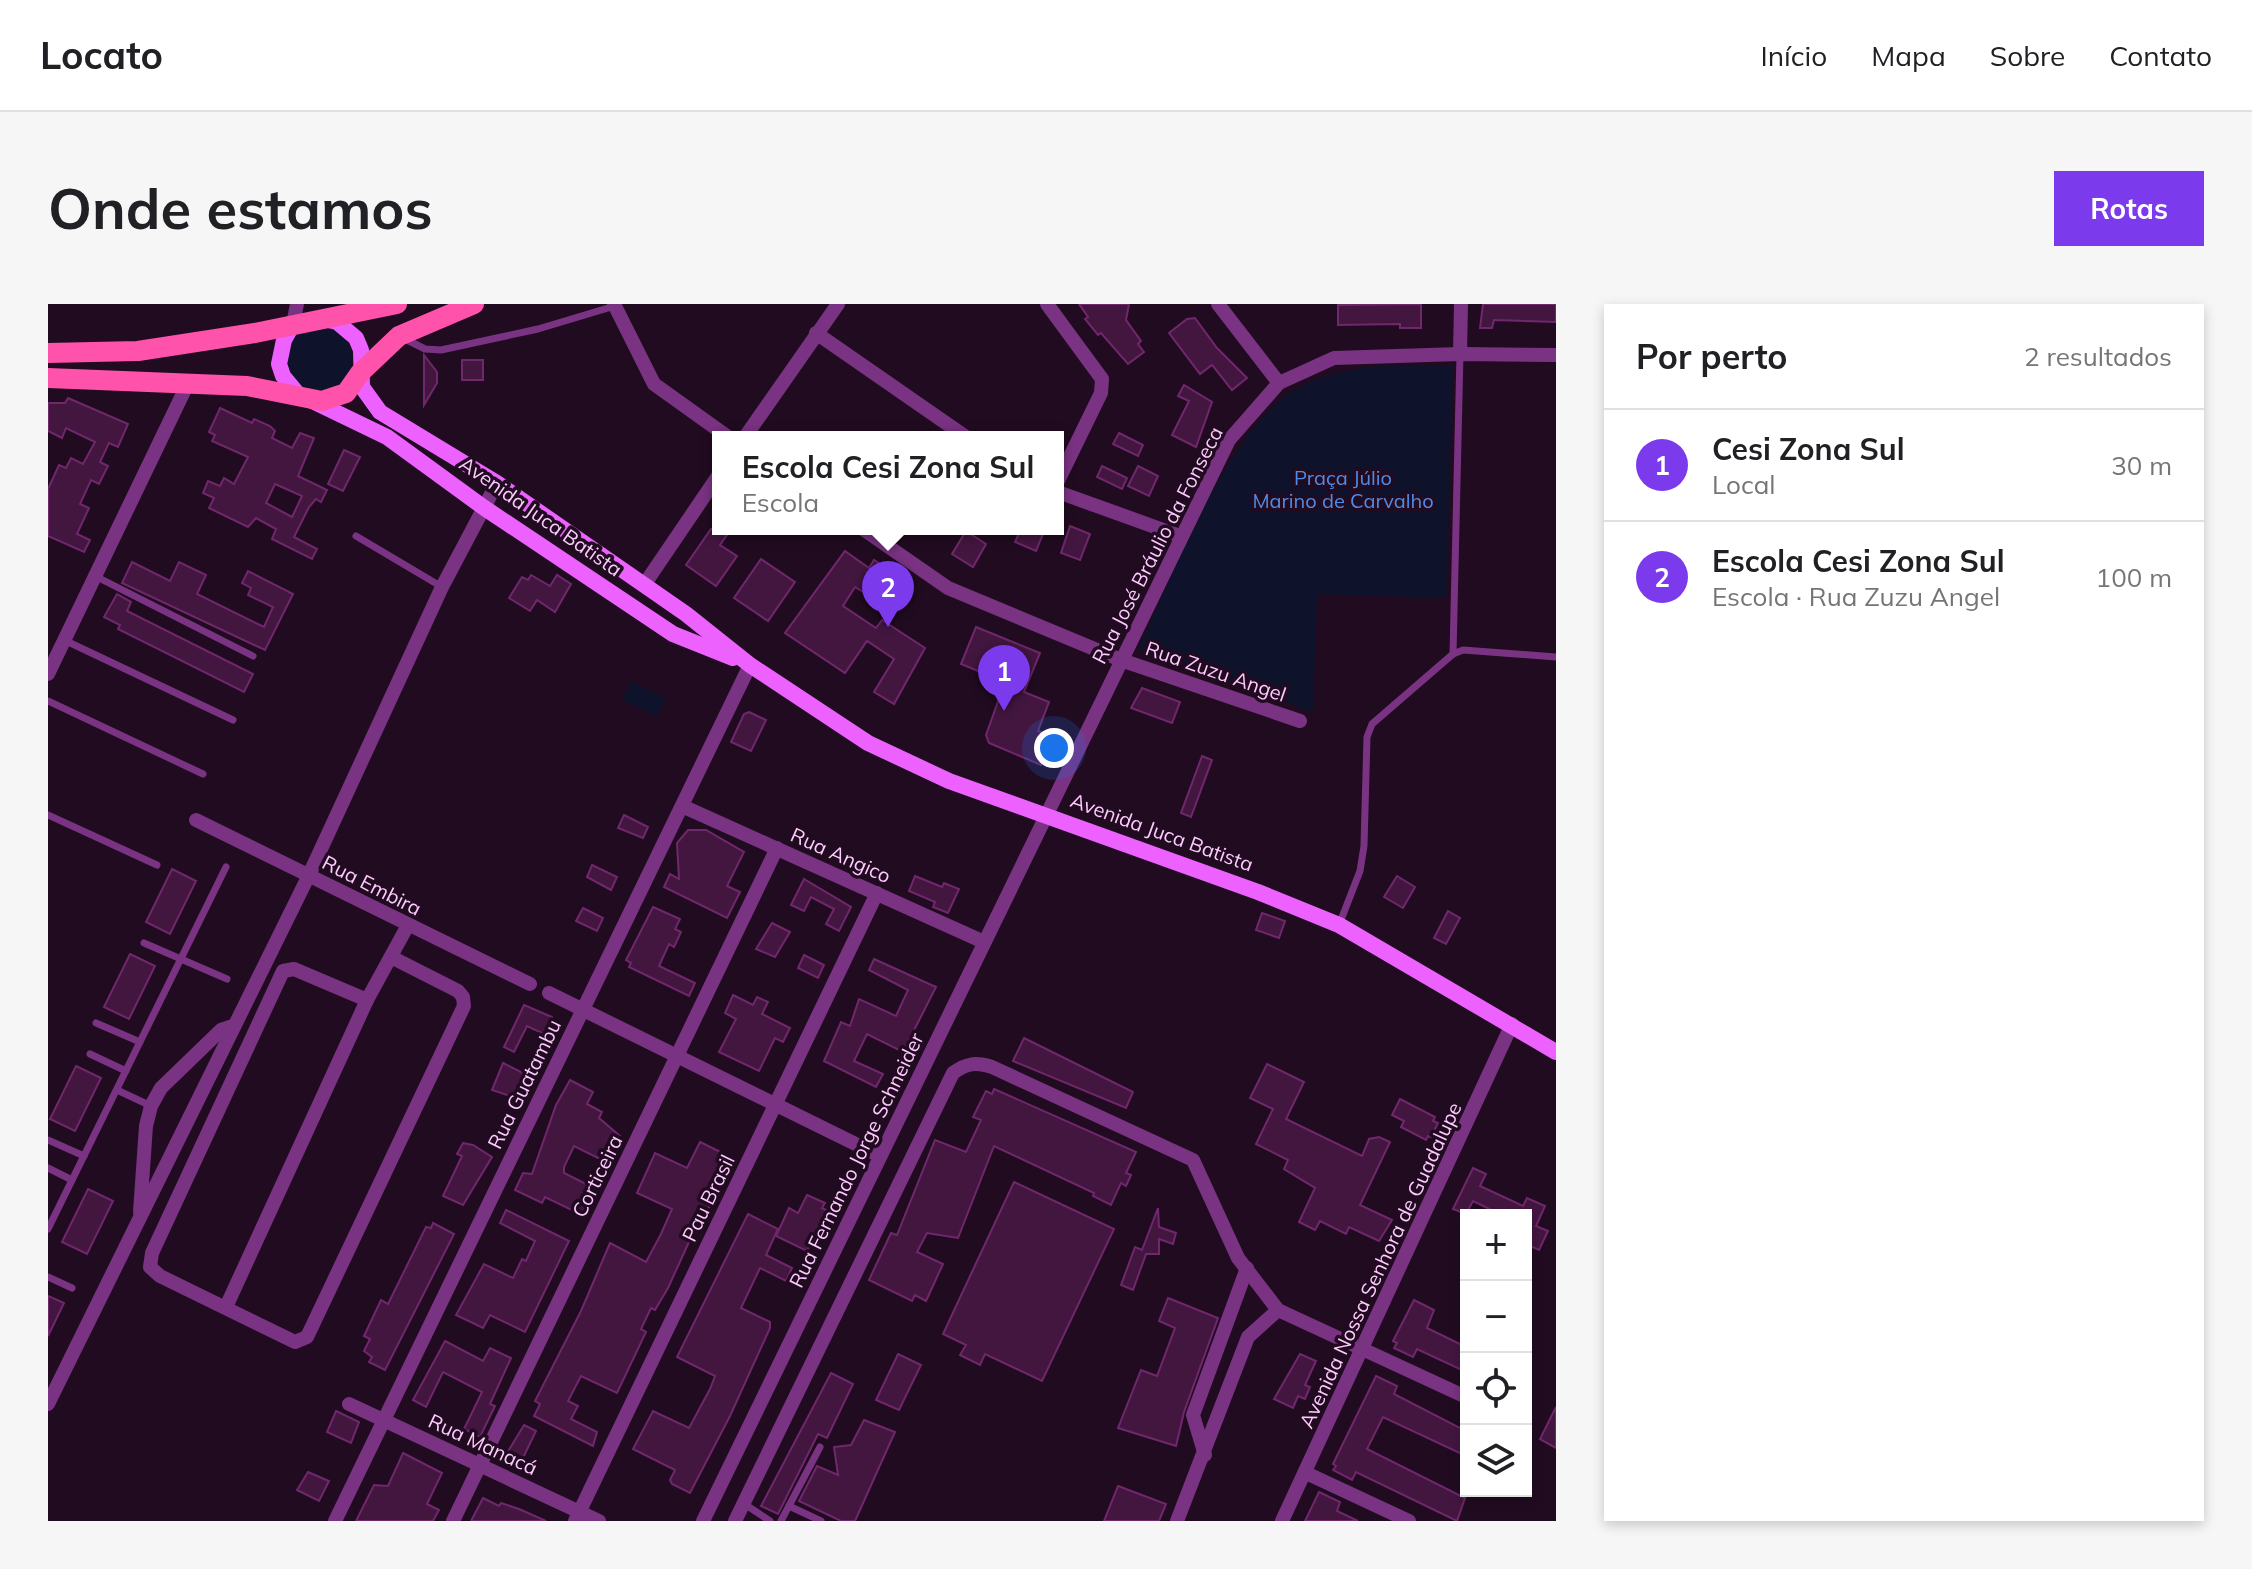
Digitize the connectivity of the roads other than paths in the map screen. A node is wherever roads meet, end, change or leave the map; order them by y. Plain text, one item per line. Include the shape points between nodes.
1 (397, 304) edge
2 (474, 304) edge
3 (582, 304) edge
4 (838, 304) edge
5 (1047, 304) edge
6 (1218, 304) edge
7 (1461, 304) edge
8 (614, 305) edge
9 (585, 315) junction
10 (301, 316) edge
11 (816, 333) junction
12 (399, 336) junction
13 (48, 353) edge
14 (1460, 354) junction
15 (1556, 355) edge
16 (360, 373) junction
17 (48, 378) edge
18 (189, 381) junction
19 (1279, 383) junction
20 (308, 399) junction
21 (720, 431) edge
22 (749, 431) edge
23 (957, 431) edge
24 (1064, 469) edge
25 (497, 483) junction
26 (712, 485) edge
27 (1064, 494) edge
28 (483, 507) junction
29 (872, 535) edge
30 (356, 536) dead end
31 (1180, 536) junction
32 (95, 576) junction
33 (644, 585) junction
34 (442, 587) junction
35 (686, 614) junction
36 (673, 634) junction
37 (64, 640) junction
38 (1453, 654) junction
39 (253, 656) dead end
40 (1556, 657) edge
41 (1121, 660) junction
42 (750, 665) junction
43 (48, 674) edge
44 (48, 701) edge
45 (233, 720) dead end
46 (1300, 721) dead end
47 (203, 774) dead end
48 (682, 806) junction
49 (48, 815) edge
50 (1045, 816) junction
51 (196, 820) dead end
52 (777, 848) junction
53 (157, 865) dead end
54 (226, 867) dead end
55 (309, 875) junction
56 (877, 893) junction
57 (1339, 925) junction
58 (407, 927) junction
59 (984, 942) junction
60 (144, 943) dead end
61 (391, 957) junction
62 (180, 959) junction
63 (227, 979) dead end
64 (530, 984) dead end
65 (549, 993) dead end
66 (367, 1000) junction
67 (583, 1008) junction
68 (96, 1023) dead end
69 (1512, 1024) junction
70 (233, 1026) junction
71 (140, 1042) junction
72 (1556, 1052) edge
73 (90, 1054) dead end
74 (678, 1055) junction
75 (126, 1071) junction
76 (117, 1090) junction
77 (776, 1104) junction
78 (151, 1106) junction
79 (48, 1140) edge
80 (84, 1156) junction
81 (880, 1156) junction
82 (48, 1168) edge
83 (72, 1180) junction
84 (140, 1215) junction
85 (48, 1229) edge
86 (1247, 1268) junction
87 (48, 1277) edge
88 (72, 1288) dead end
89 (226, 1307) junction
90 (1278, 1310) junction
91 (1363, 1349) junction
92 (1460, 1394) edge
93 (48, 1404) edge
94 (349, 1404) dead end
95 (384, 1420) junction
96 (820, 1447) dead end
97 (1205, 1455) junction
98 (480, 1465) junction
99 (1306, 1473) junction
100 (743, 1503) junction
101 (789, 1506) junction
102 (577, 1516) edge
103 (335, 1521) edge
104 (453, 1521) edge
105 (599, 1521) edge
106 (703, 1521) edge
107 (735, 1521) edge
108 (770, 1521) edge
109 (781, 1521) edge
110 (821, 1521) edge
111 (1177, 1521) edge
112 (1282, 1521) edge
113 (1409, 1521) edge

1 - 10 main road
2 - 12 main road
3 - 9 lane
4 - 11 street
5 - 24 street via 1102,379 1101,393
6 - 19 street
7 - 14 street
8 - 9 lane
8 - 21 street via 654,384
9 - 12 lane via 441,350 425,349
10 - 13 main road via 138,351
10 - 16 main road via 337,322 356,338
10 - 20 main road, Avenida Juca Batista via 284,340 279,364 290,387
11 - 22 street
11 - 23 street
12 - 16 main road
14 - 15 street, Rua José Bráulio da Fonseca
14 - 19 street, Rua José Bráulio da Fonseca via 1334,358
14 - 38 lane
16 - 20 main road via 346,393 322,401
16 - 25 main road, Avenida Juca Batista via 362,387 380,412
17 - 18 main road, Avenida Juca Batista
18 - 20 main road, Avenida Juca Batista
18 - 32 street
19 - 31 street, Rua José Bráulio da Fonseca via 1229,440
20 - 28 main road, Avenida Juca Batista via 387,437
25 - 28 street
25 - 33 main road, Avenida Juca Batista
26 - 33 street
27 - 31 street
28 - 34 street
28 - 36 main road, Avenida Juca Batista
29 - 41 street, Rua Zuzu Angel via 948,588
30 - 34 lane
31 - 41 street, Rua José Bráulio da Fonseca
32 - 37 street
32 - 39 lane
33 - 35 main road, Avenida Juca Batista
34 - 55 street
35 - 36 main road via 689,628
35 - 42 main road, Avenida Juca Batista
36 - 42 main road, Avenida Juca Batista
37 - 43 street
37 - 45 lane
38 - 40 lane via 1463,650
38 - 57 lane via 1372,724 1360,871
41 - 46 street, Rua Zuzu Angel
41 - 50 street, Rua José Bráulio da Fonseca
42 - 48 street, Rua Guatambu
42 - 50 main road, Avenida Juca Batista via 868,743 949,781
44 - 47 lane
48 - 52 street, Rua Angico
48 - 67 street, Rua Guatambu
49 - 53 lane
50 - 57 main road, Avenida Juca Batista
50 - 59 street, Rua Fernando Jorge Schneider
51 - 55 street, Rua Embira
52 - 56 street, Rua Angico
52 - 74 street, Corticeira
54 - 62 lane
55 - 58 street, Rua Embira
55 - 70 street
56 - 59 street, Rua Angico
56 - 77 street, Pau Brasil
57 - 69 main road, Avenida Juca Batista
58 - 61 street
58 - 64 street, Rua Embira
59 - 81 street, Rua Fernando Jorge Schneider
60 - 62 lane
61 - 66 street
61 - 89 street via 458,991 464,1006 307,1337 295,1342
62 - 63 lane
62 - 71 lane
65 - 67 street
66 - 89 street
66 - 89 street via 294,969 283,971 152,1253 150,1267 160,1276
67 - 74 street
67 - 95 street, Rua Guatambu
68 - 71 lane
69 - 72 main road, Avenida Juca Batista
69 - 91 street, Avenida Nossa Senhora de Guadalupe
70 - 78 street via 221,1030 161,1088
70 - 84 street
71 - 75 lane
73 - 75 lane
74 - 77 street
74 - 98 street, Corticeira
75 - 76 lane
76 - 78 lane
76 - 80 lane
77 - 81 street
77 - 102 street, Pau Brasil
78 - 84 street
79 - 80 lane
80 - 83 lane
81 - 106 street, Rua Fernando Jorge Schneider
82 - 83 lane
83 - 85 lane
84 - 93 street
86 - 90 street
86 - 97 street via 1193,1415
86 - 100 street via 1193,1160 992,1067 964,1065 953,1073
87 - 88 lane
90 - 91 street
90 - 97 street via 1248,1337
91 - 92 street
91 - 99 street, Avenida Nossa Senhora de Guadalupe
94 - 95 street, Rua Manacá
95 - 98 street, Rua Manacá
95 - 103 street, Rua Guatambu
96 - 101 lane
97 - 111 street
98 - 102 street, Rua Manacá
98 - 104 street, Corticeira
99 - 112 street, Avenida Nossa Senhora de Guadalupe
99 - 113 street
100 - 107 street
100 - 108 lane
101 - 109 lane
101 - 110 lane
102 - 105 street, Rua Manacá

